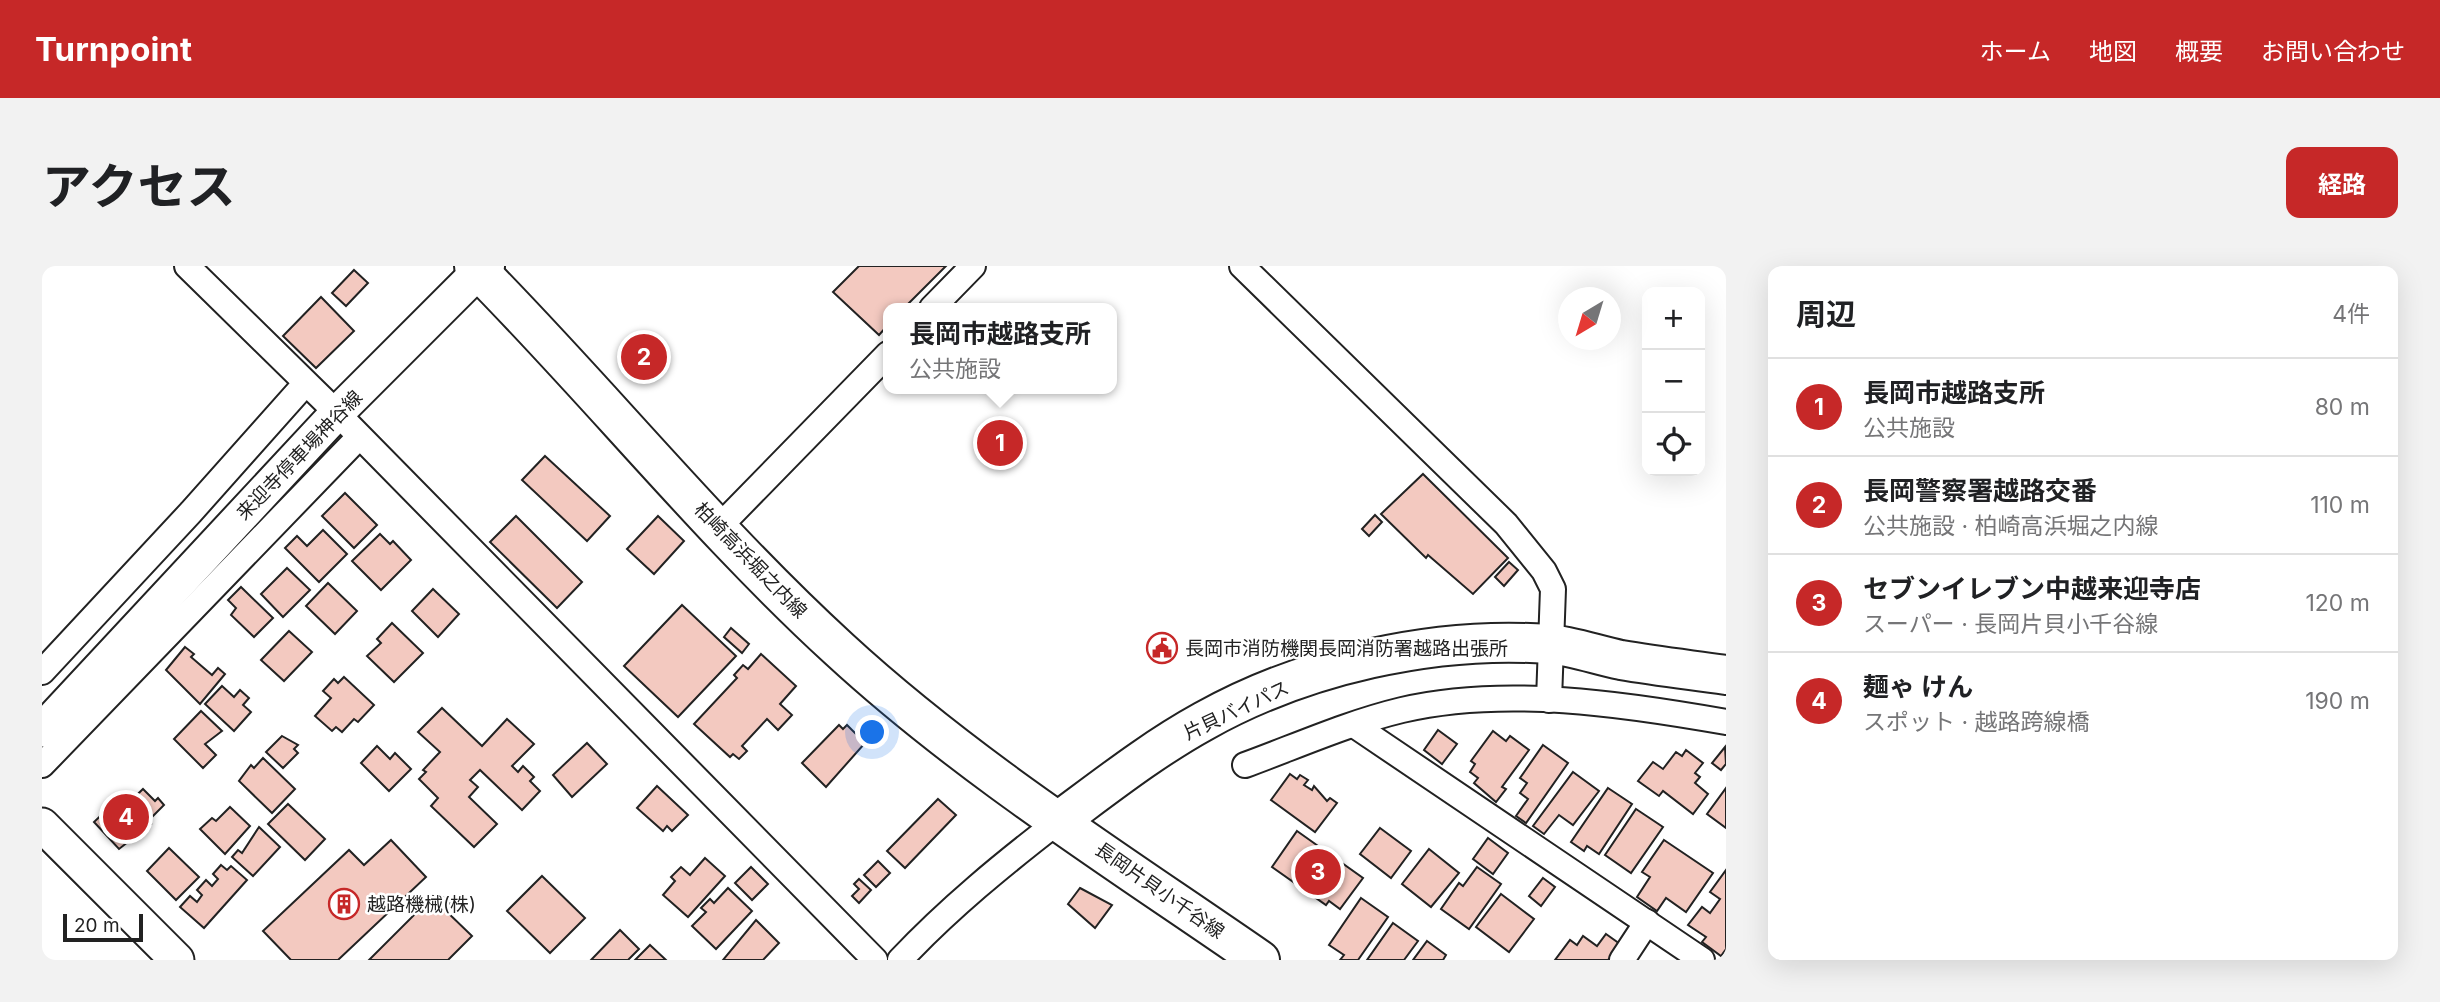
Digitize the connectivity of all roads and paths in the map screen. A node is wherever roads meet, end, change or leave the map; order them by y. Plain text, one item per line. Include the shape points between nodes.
1 (187, 266) edge
2 (974, 266) edge
3 (1242, 266) edge
4 (479, 268) edge
5 (937, 303) edge
6 (883, 359) edge
7 (305, 384) junction
8 (348, 425) junction
9 (719, 527) junction
10 (1549, 644) junction
11 (42, 672) edge
12 (1726, 675) edge
13 (1549, 700) junction
14 (1726, 722) edge
15 (1354, 725) junction
16 (42, 730) edge
17 (42, 765) edge
18 (1245, 765) dead end
19 (1060, 820) junction
20 (42, 825) edge
21 (1647, 922) junction
22 (177, 960) edge
23 (875, 960) edge
24 (900, 960) edge
25 (1260, 960) edge
26 (1622, 960) edge
27 (1702, 960) edge

1 - 7 street
2 - 5 street
3 - 10 street via 1506,524 1544,570 1554,598
4 - 8 main road, 来迎寺停車場神谷線
4 - 9 main road, 柏崎高浜堀之内線
6 - 9 street
7 - 8 street
7 - 11 street
8 - 16 main road, 来迎寺停車場神谷線 via 123,643
8 - 17 street
8 - 23 street
9 - 19 main road, 柏崎高浜堀之内線 via 777,589 889,694
10 - 12 main road, 片貝バイパス via 1620,660
10 - 13 street
10 - 19 main road, 片貝バイパス via 1469,645 1399,654 1263,693 1141,760
13 - 14 street via 1646,708
13 - 15 street via 1476,701 1415,709
15 - 18 street
15 - 21 street
19 - 24 street via 938,919
19 - 25 main road, 長岡片貝小千谷線
20 - 22 main road
21 - 26 street
21 - 27 street

